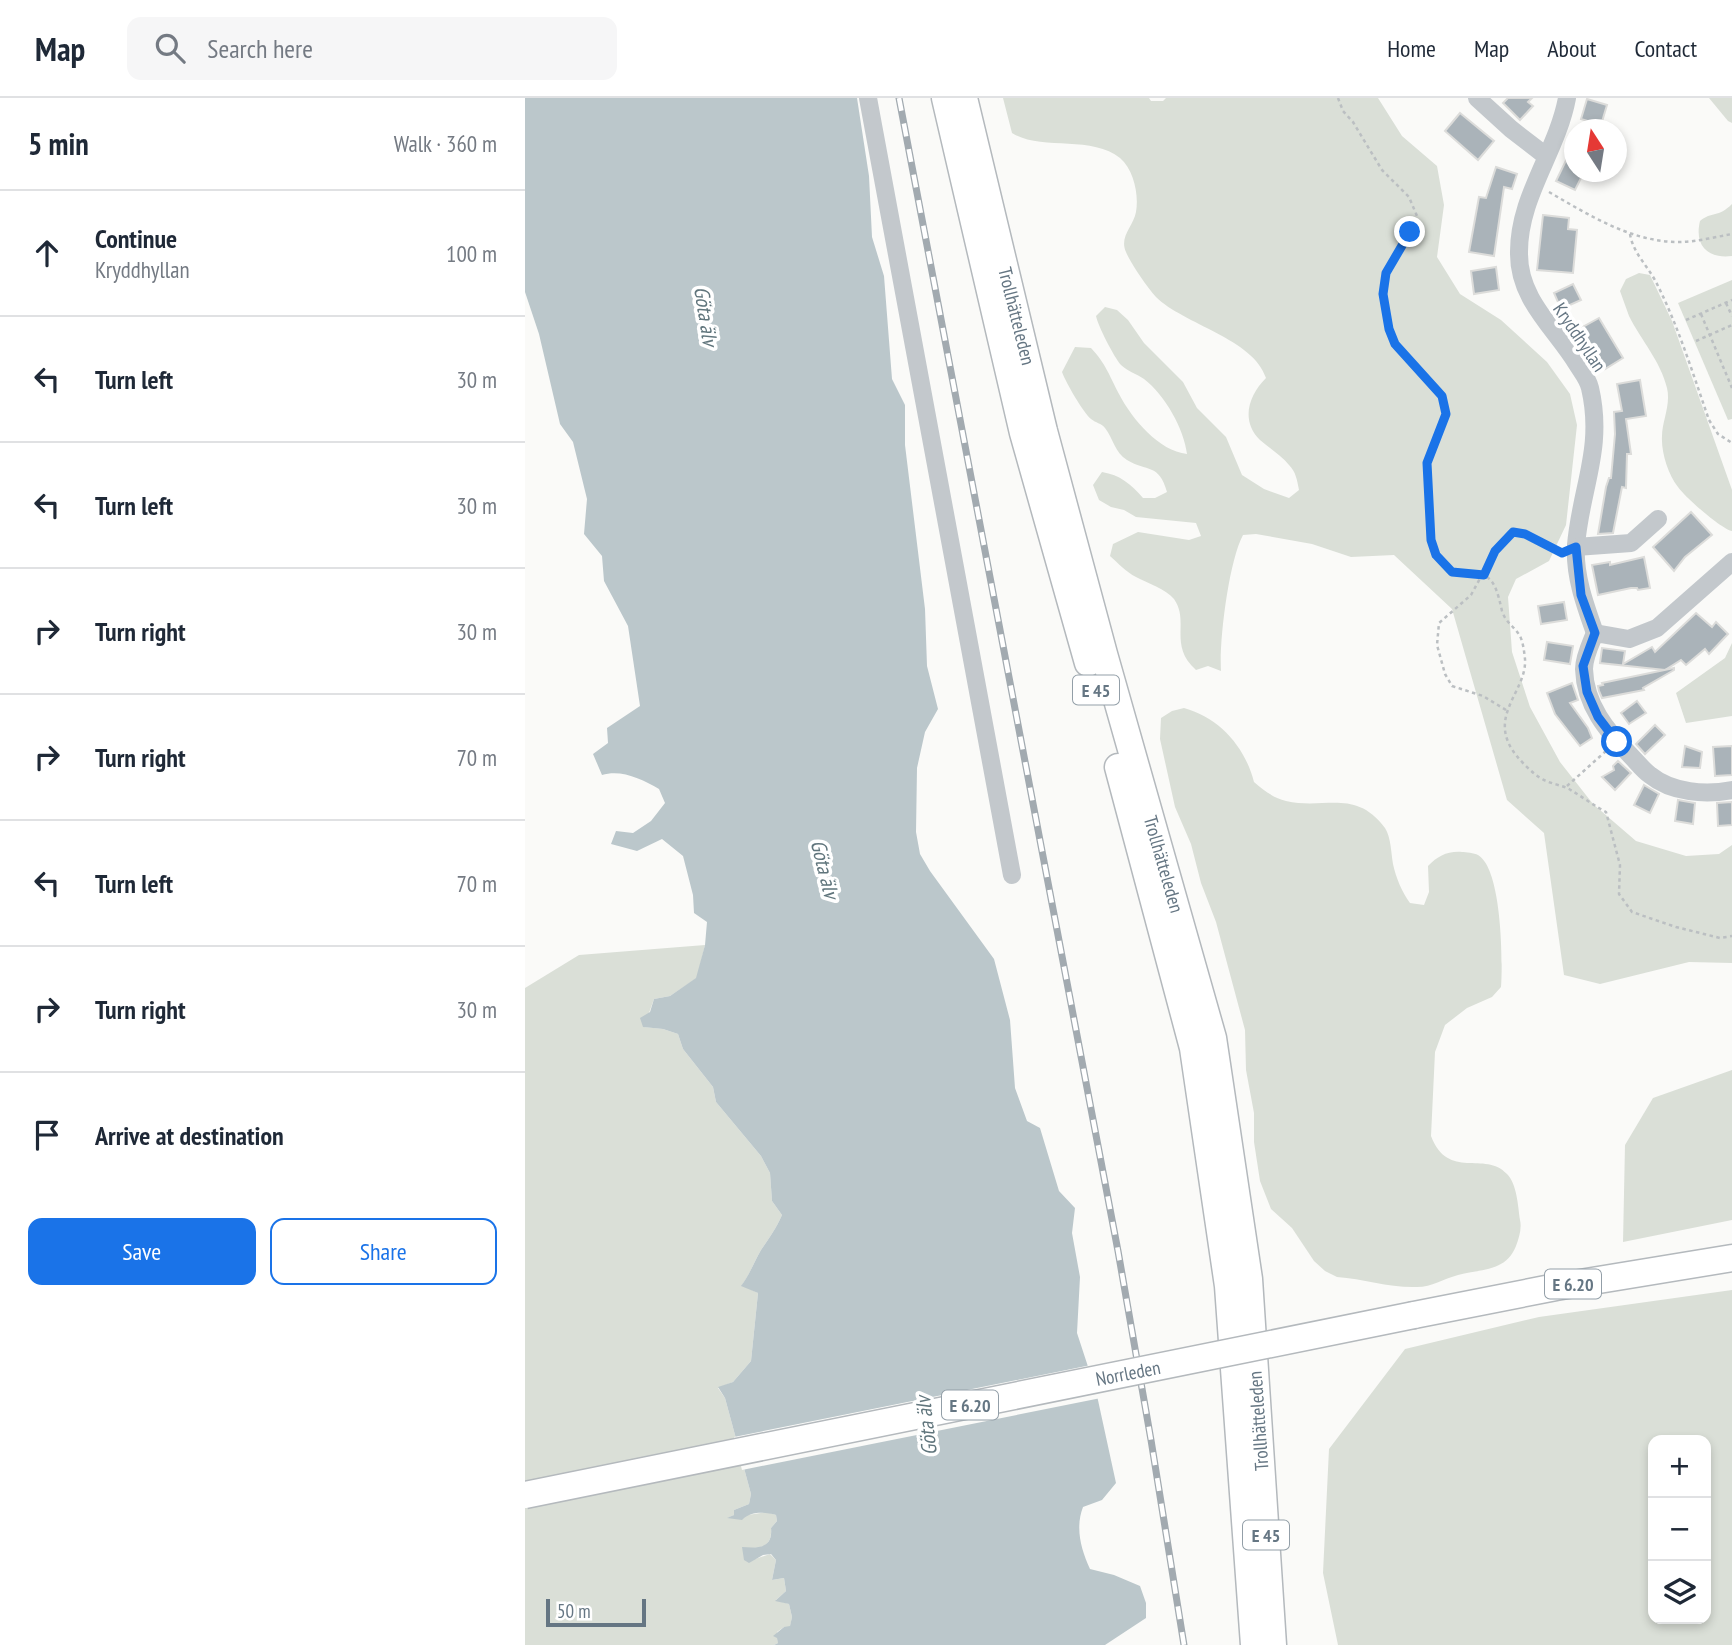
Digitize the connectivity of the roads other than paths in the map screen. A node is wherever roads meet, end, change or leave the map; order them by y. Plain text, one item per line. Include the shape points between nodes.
1 (868, 98) edge
2 (946, 98) edge
3 (964, 98) edge
4 (1477, 98) edge
5 (1567, 98) edge
6 (1546, 156) junction
7 (1658, 519) dead end
8 (1576, 547) junction
9 (1732, 562) edge
10 (1595, 633) junction
11 (1732, 790) edge
12 (1012, 875) dead end
13 (1732, 1258) edge
14 (525, 1495) edge
15 (1254, 1645) edge
16 (1273, 1645) edge

1 - 12 street
2 - 15 highway, Trollhätteleden / E 45 via 1023,433 1193,1048 1228,1286
3 - 16 highway, Trollhätteleden / E 45 via 1044,431 1213,1038 1249,1279
4 - 6 street
5 - 6 street, Kryddhyllan via 1560,128
6 - 8 street, Kryddhyllan via 1522,219 1519,254 1531,302 1589,383 1596,416 1594,455
7 - 8 street via 1631,543
8 - 10 street, Kryddhyllan via 1581,595
9 - 10 street via 1657,628 1629,639
10 - 11 street via 1583,666 1587,692 1617,742 1651,776 1680,789
13 - 14 highway, Norrleden / E 6.20, bridge via 1581,1282

